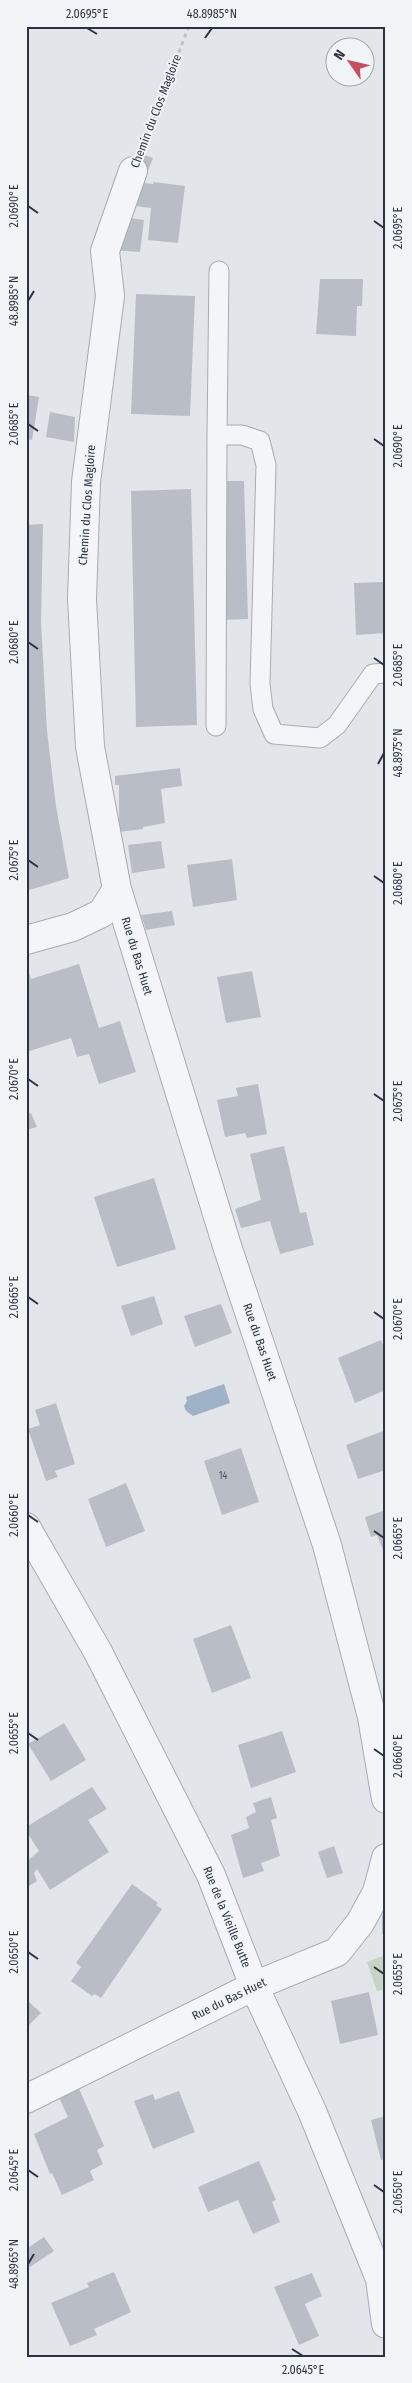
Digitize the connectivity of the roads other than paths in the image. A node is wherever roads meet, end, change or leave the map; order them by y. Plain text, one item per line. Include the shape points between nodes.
1 (133, 170) road end
2 (219, 272) dead end
3 (217, 435) junction
4 (386, 673) edge
5 (216, 726) dead end
6 (117, 890) junction
7 (26, 940) edge
8 (26, 1527) edge
9 (386, 1799) edge
10 (386, 1858) edge
11 (254, 1986) junction
12 (26, 2099) edge
13 (386, 2324) edge

1 - 6 street, Chemin du Clos Magloire via 105,251 110,296 86,482 82,599 90,747
2 - 3 lane
3 - 4 lane via 242,435 260,441 266,465 260,684 263,709 274,734 320,738 337,725 373,674
3 - 5 lane
6 - 7 street via 102,912 73,927
6 - 9 street, Rue du Bas Huet via 228,1249 327,1545 372,1717
8 - 11 street, Rue de la Vieille Butte via 98,1652 211,1875
10 - 11 street, Rue du Bas Huet via 377,1892 360,1924 337,1952
11 - 12 street, Rue du Bas Huet
11 - 13 street, Rue de la Vieille Butte via 312,2111 380,2279

